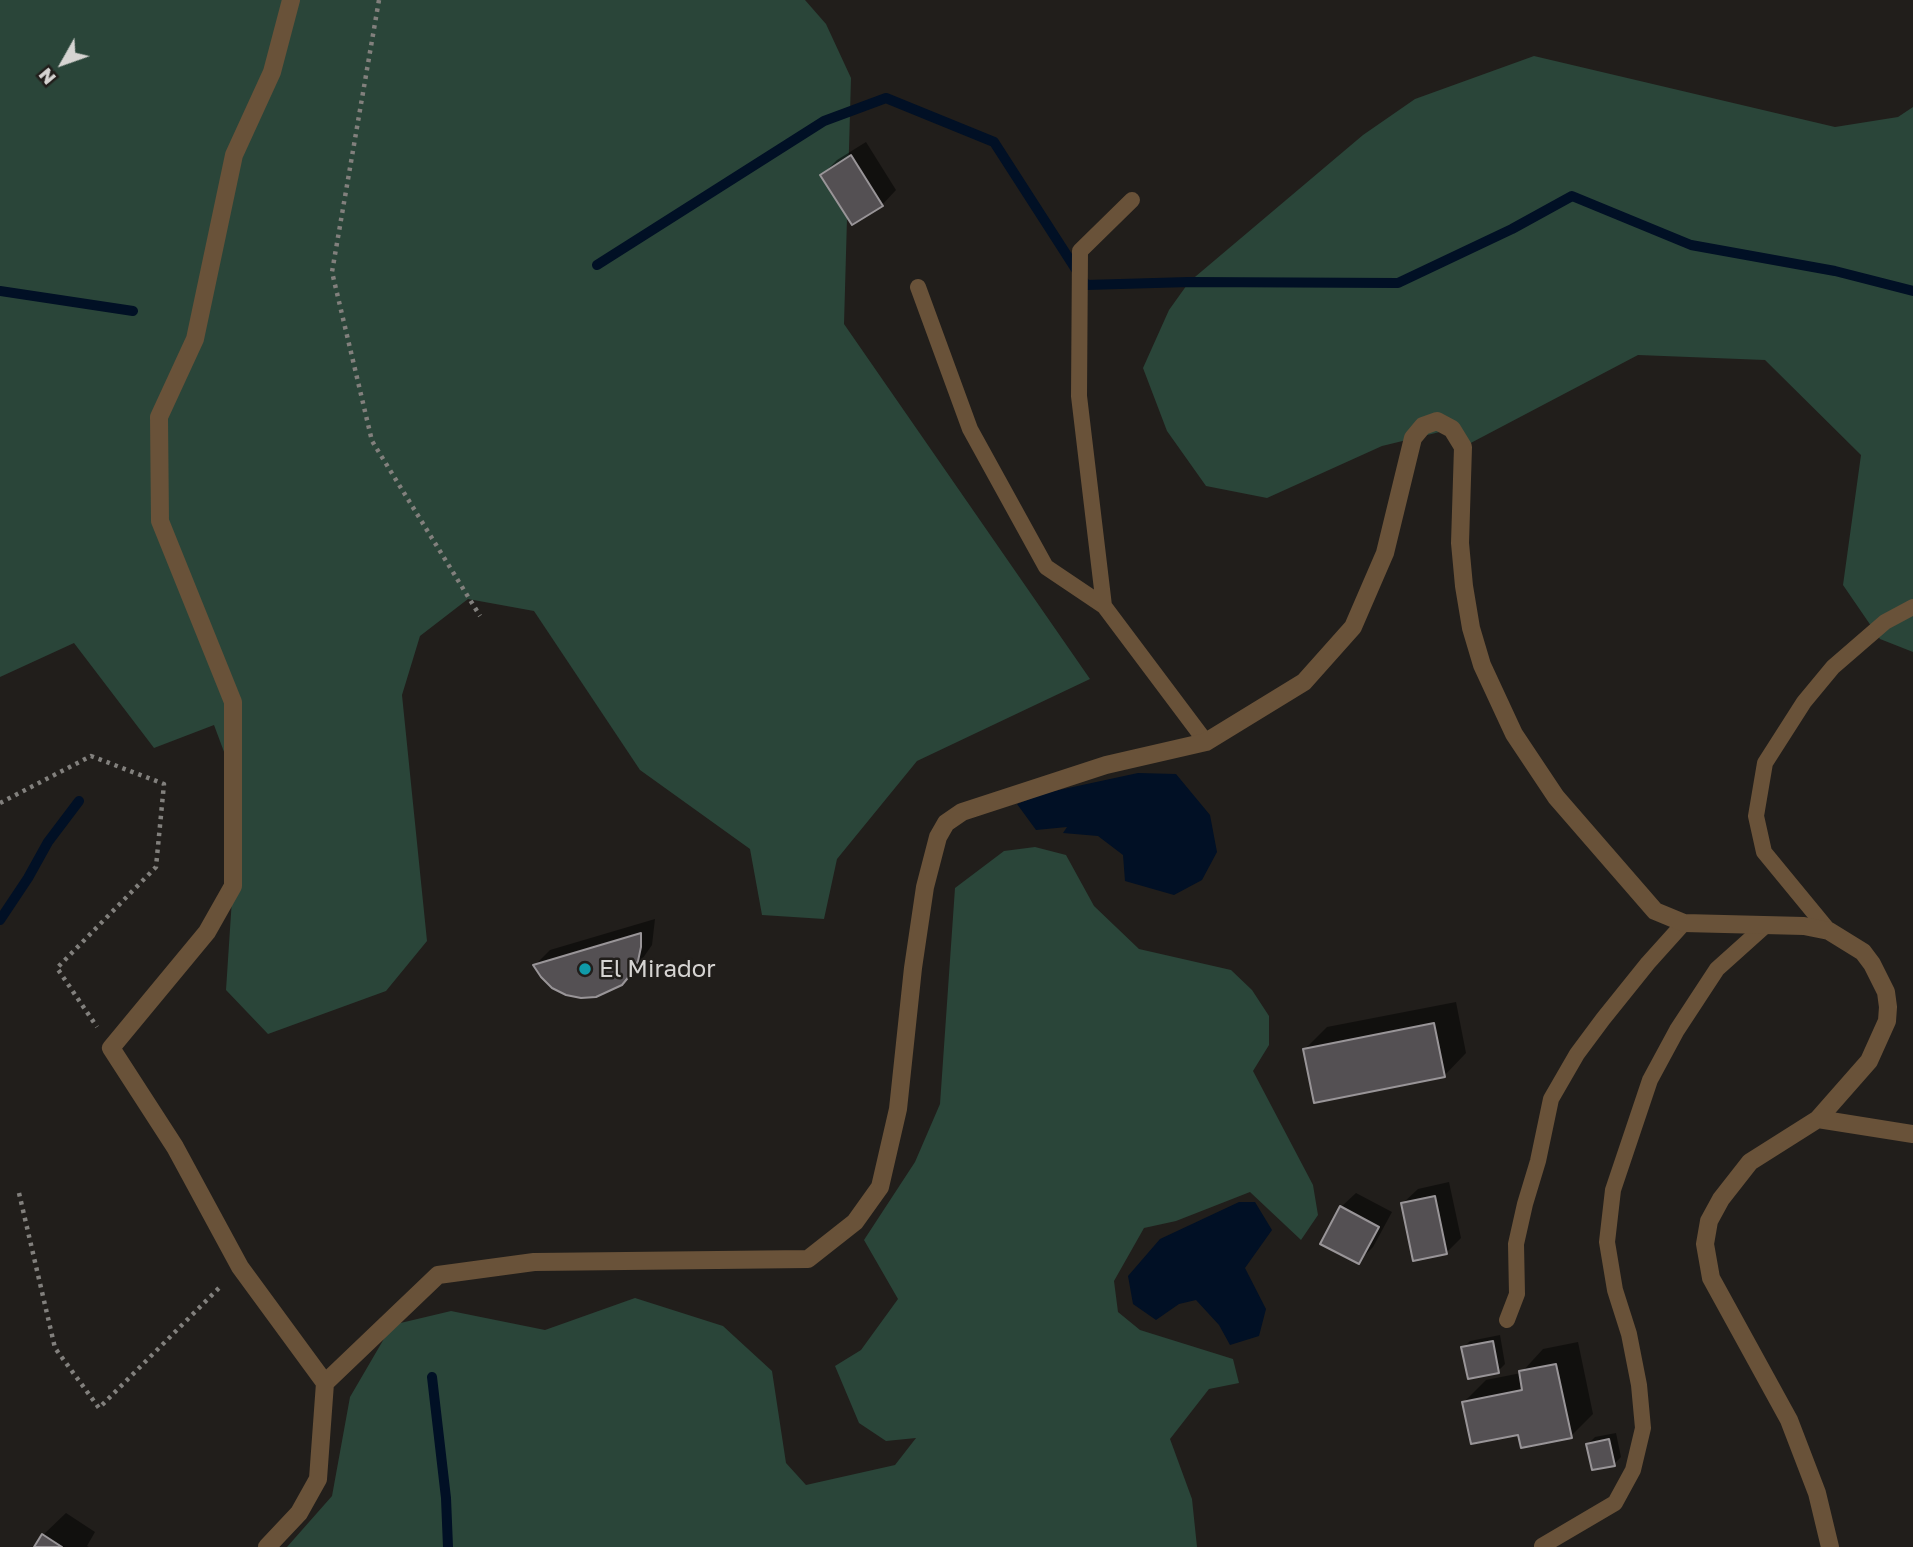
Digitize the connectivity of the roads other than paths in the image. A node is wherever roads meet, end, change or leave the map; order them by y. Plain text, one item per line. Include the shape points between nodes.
1 (291, 0) edge
2 (1132, 200) dead end
3 (918, 287) dead end
4 (1104, 606) junction
5 (1913, 607) edge
6 (1206, 742) junction
7 (1684, 923) junction
8 (1766, 925) junction
9 (1829, 931) junction
10 (1818, 1119) junction
11 (1913, 1134) edge
12 (1507, 1320) dead end
13 (325, 1383) junction
14 (1542, 1546) edge
15 (267, 1547) edge
16 (1830, 1547) edge

1 - 13 street via 272,72 234,155 195,339 159,417 160,521 233,702 233,886 207,932 111,1048 175,1147 240,1267
2 - 4 lane via 1080,251 1079,396
3 - 4 lane via 970,429 1046,567
4 - 6 lane
5 - 9 lane via 1885,622 1833,667 1765,763 1756,816 1764,852
6 - 7 street via 1304,682 1353,627 1384,553 1413,438 1423,426 1437,421 1452,429 1463,447 1460,543 1471,628 1514,734 1556,797 1655,911
6 - 13 street via 1106,765 962,812 946,823 925,887 898,1109 880,1187 855,1222 807,1259 534,1262 438,1275
7 - 8 street
7 - 12 lane via 1597,1027 1551,1099 1516,1244 1517,1294
8 - 9 street
8 - 14 lane via 1717,969 1677,1030 1650,1080 1614,1190 1606,1242 1629,1334 1643,1428 1633,1470 1615,1503
9 - 10 street via 1863,952 1886,992 1888,1007 1887,1021 1868,1061
10 - 11 street
10 - 16 street via 1750,1162 1721,1199 1709,1221 1705,1244 1711,1278 1789,1420 1817,1493
13 - 15 street via 318,1479 299,1513

